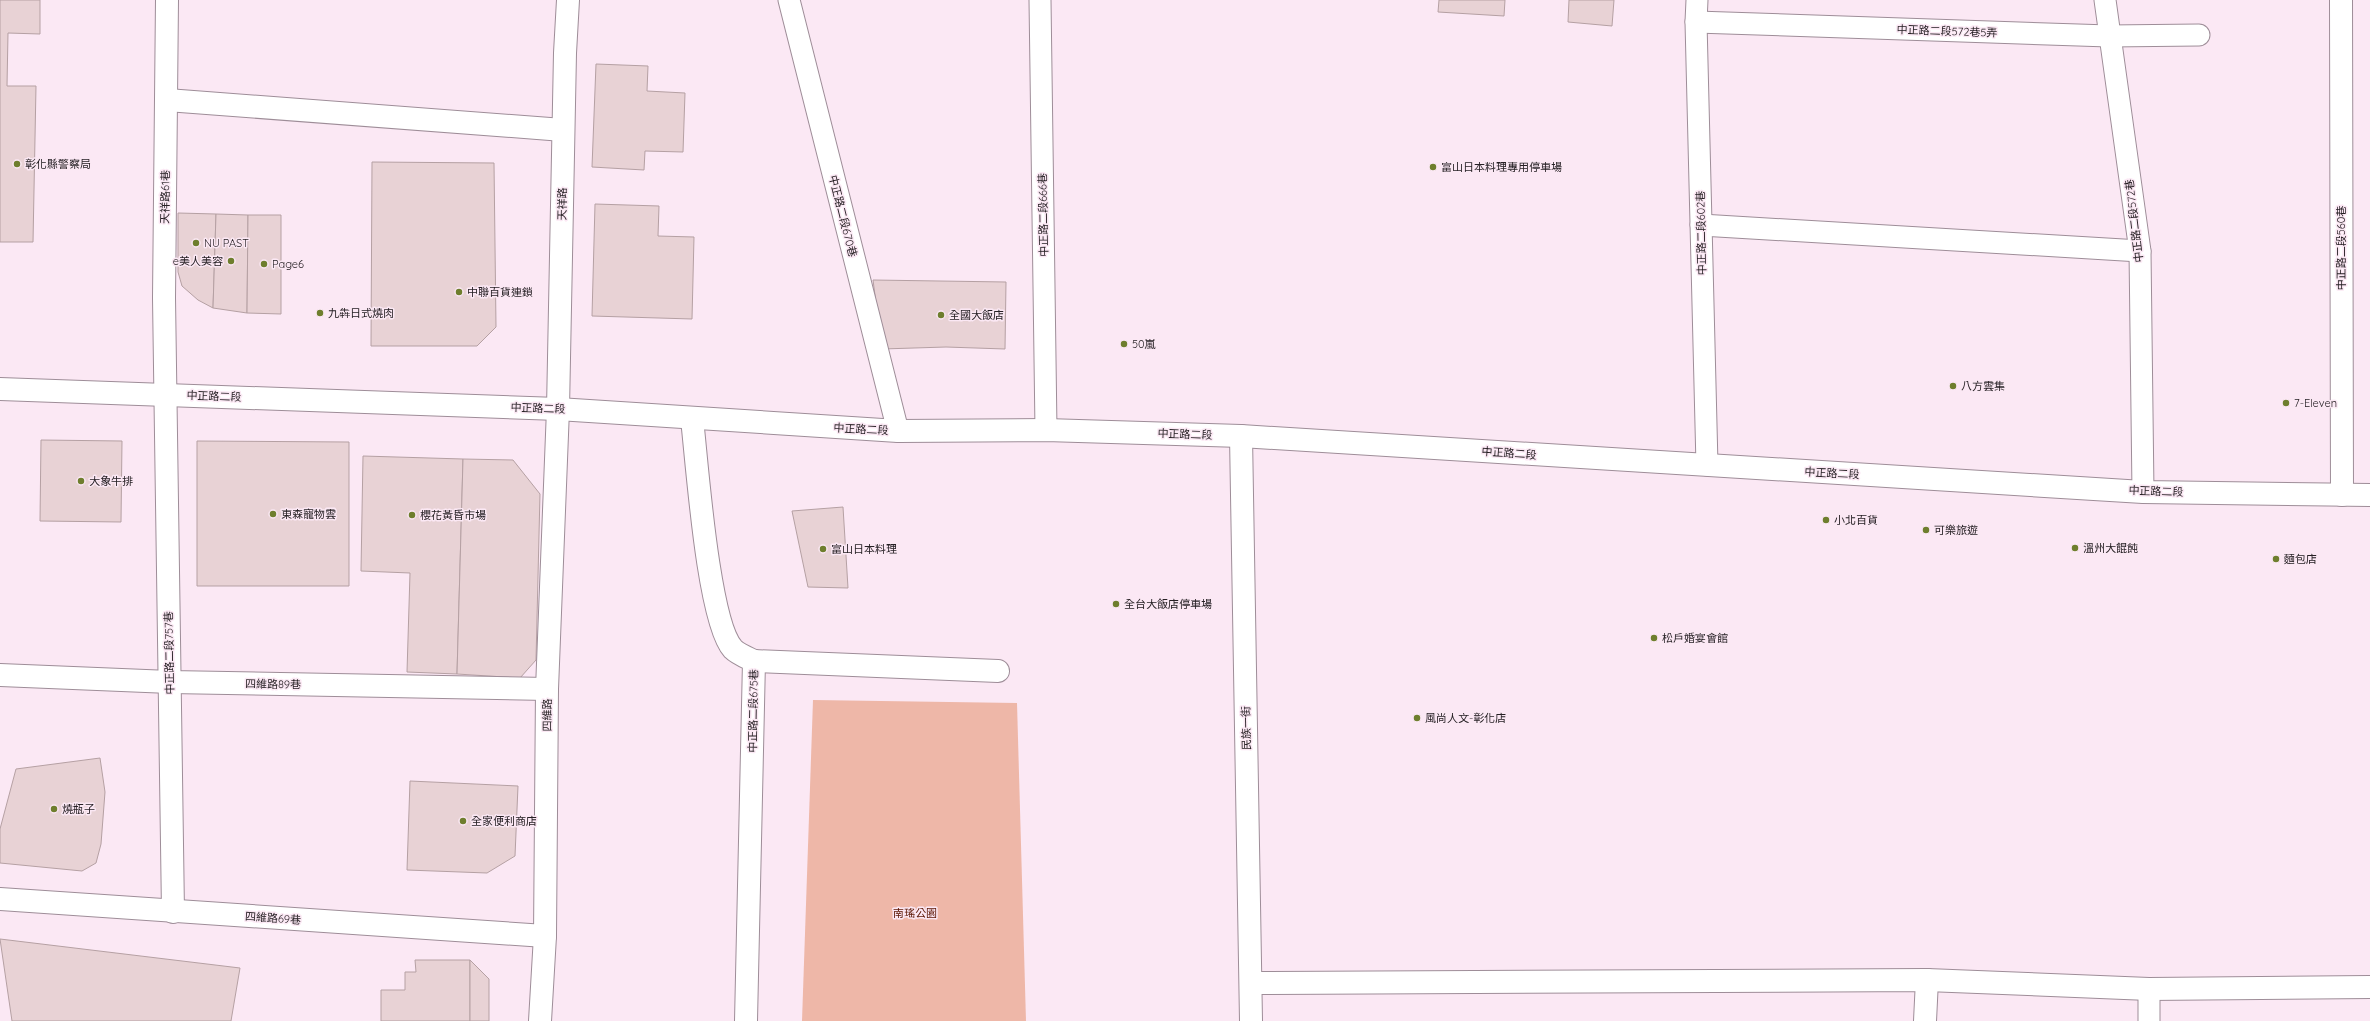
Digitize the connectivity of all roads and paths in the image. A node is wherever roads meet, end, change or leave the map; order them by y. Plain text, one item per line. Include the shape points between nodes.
1 (167, 0) edge
2 (568, 0) edge
3 (789, 0) edge
4 (1040, 0) edge
5 (1697, 0) edge
6 (2105, 0) edge
7 (2341, 0) edge
8 (1696, 22) junction
9 (2199, 35) dead end
10 (2109, 36) junction
11 (166, 100) junction
12 (563, 130) junction
13 (1701, 225) junction
14 (2140, 251) junction
15 (0, 389) edge
16 (165, 395) junction
17 (558, 409) junction
18 (692, 419) junction
19 (1046, 430) junction
20 (898, 431) junction
21 (1242, 436) junction
22 (1707, 465) junction
23 (2143, 492) junction
24 (2342, 495) junction
25 (2370, 495) edge
26 (754, 661) junction
27 (998, 671) dead end
28 (0, 675) edge
29 (170, 682) junction
30 (547, 689) junction
31 (0, 899) edge
32 (173, 912) junction
33 (546, 936) junction
34 (1927, 980) junction
35 (1251, 983) junction
36 (2370, 987) edge
37 (2149, 989) junction
38 (540, 1021) edge
39 (746, 1021) edge
40 (1252, 1021) edge
41 (1925, 1021) edge
42 (2149, 1021) edge

1 - 11 street, 天祥路61巷
2 - 12 street, 天祥路
3 - 20 lane, 中正路二段670巷
4 - 19 lane, 中正路二段666巷
5 - 8 lane, 中正路二段602巷
6 - 10 lane, 中正路二段572巷
7 - 24 street, 中正路二段560巷
8 - 10 lane, 中正路二段572巷5弄
8 - 13 lane, 中正路二段602巷
9 - 10 lane, 中正路二段572巷5弄
10 - 14 lane, 中正路二段572巷
11 - 12 street
11 - 16 street, 天祥路61巷
12 - 17 street, 天祥路
13 - 14 lane
13 - 22 lane, 中正路二段602巷
14 - 23 lane, 中正路二段572巷
15 - 16 street, 中正路二段
16 - 17 street, 中正路二段
16 - 29 street, 中正路二段757巷
17 - 18 street, 中正路二段
17 - 30 street, 四維路
18 - 20 street, 中正路二段
18 - 26 street, 中正路二段675巷 via 712,589 720,622 733,649
19 - 20 street, 中正路二段
19 - 21 street, 中正路二段
21 - 22 street, 中正路二段
21 - 35 street, 民族一街
22 - 23 street, 中正路二段
23 - 24 street, 中正路二段
24 - 25 street, 中正路二段
26 - 27 street
26 - 39 street, 中正路二段675巷
28 - 29 street, 四維路89巷
29 - 30 street, 四維路89巷
29 - 32 street, 中正路二段757巷
30 - 33 street, 四維路
31 - 32 street, 四維路69巷
32 - 33 street, 四維路69巷
33 - 38 street, 四維路
34 - 35 street
34 - 37 street
34 - 41 street
35 - 40 street, 民族一街
36 - 37 street
37 - 42 lane

